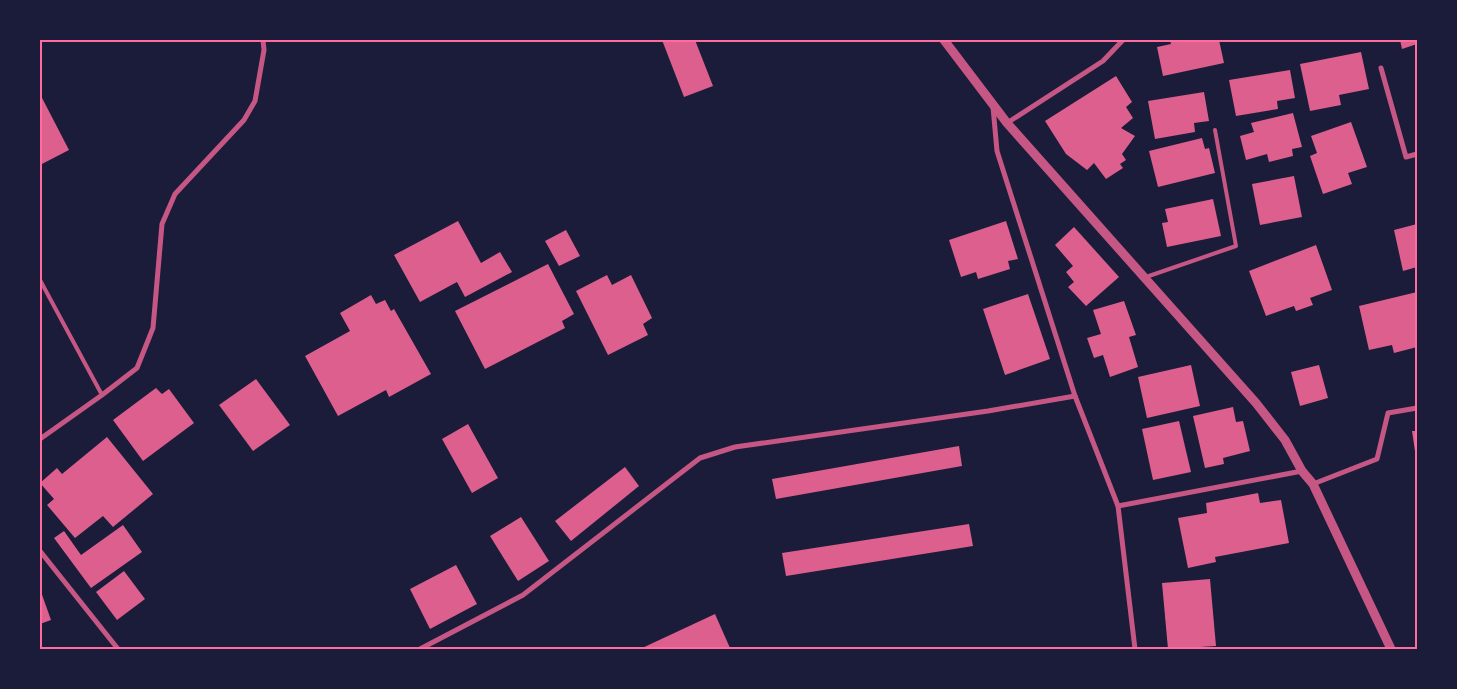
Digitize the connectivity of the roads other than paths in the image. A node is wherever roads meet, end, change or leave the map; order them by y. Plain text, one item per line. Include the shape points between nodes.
1 (264, 40) edge
2 (944, 40) edge
3 (1123, 40) edge
4 (1381, 68) dead end
5 (993, 104) junction
6 (1007, 123) junction
7 (1215, 130) dead end
8 (1417, 154) edge
9 (1145, 278) junction
10 (40, 280) edge
11 (102, 395) junction
12 (1075, 396) junction
13 (1417, 408) edge
14 (40, 439) edge
15 (1302, 472) junction
16 (1313, 484) junction
17 (1118, 506) junction
18 (40, 551) edge
19 (118, 649) edge
20 (420, 649) edge
21 (1135, 649) edge
22 (1391, 649) edge

1 - 11 street via 255,100 244,120 174,194 162,224 153,328 137,368
2 - 5 street
3 - 6 street via 1103,61
4 - 8 street via 1406,157
5 - 6 street
5 - 12 street via 997,151
6 - 9 street
7 - 9 lane via 1236,246
9 - 15 street via 1256,403 1285,440
10 - 11 lane
11 - 14 street
12 - 17 street
12 - 20 street via 735,447 700,458 523,595
13 - 16 street via 1388,413 1377,459
15 - 16 street
15 - 17 street
16 - 22 street
17 - 21 street
18 - 19 street

